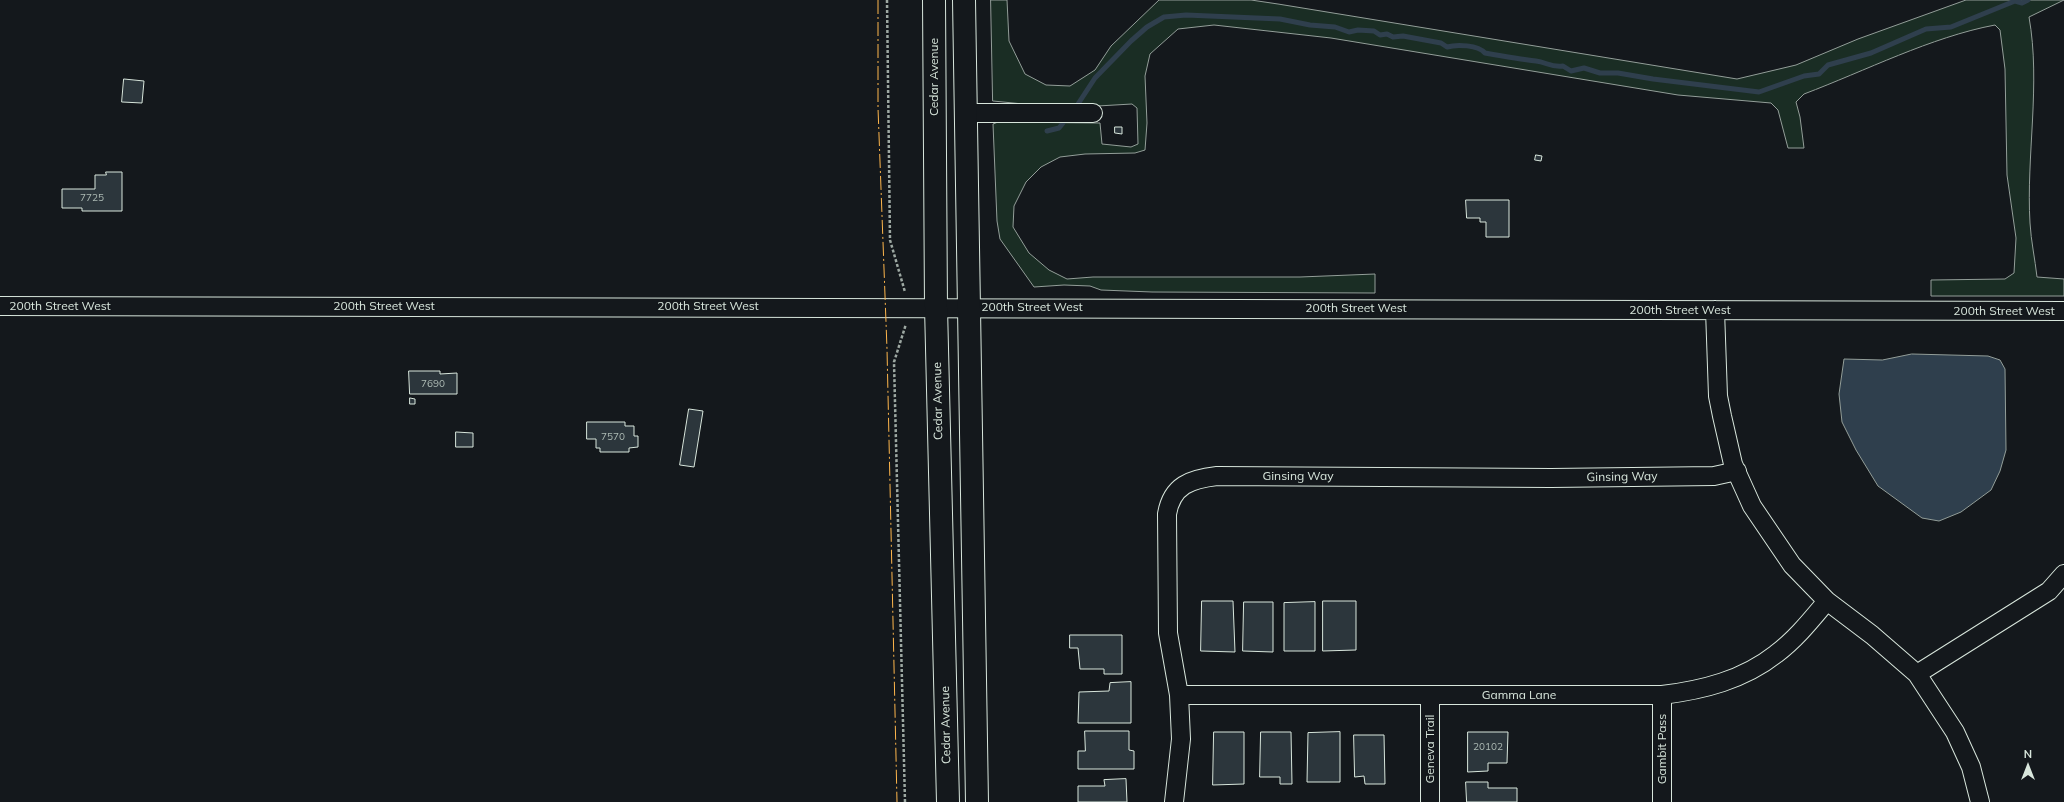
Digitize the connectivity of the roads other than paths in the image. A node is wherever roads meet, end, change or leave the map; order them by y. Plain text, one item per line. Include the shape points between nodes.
1 (934, 0) edge
2 (964, 0) edge
3 (966, 113) junction
4 (1093, 113) dead end
5 (0, 306) edge
6 (936, 307) junction
7 (970, 307) junction
8 (1715, 310) junction
9 (2064, 311) edge
10 (1736, 471) junction
11 (2064, 574) edge
12 (1827, 601) junction
13 (1917, 674) junction
14 (1179, 695) junction
15 (1430, 695) junction
16 (1662, 695) junction
17 (948, 802) edge
18 (977, 802) edge
19 (1174, 802) edge
20 (1430, 802) edge
21 (1662, 802) edge
22 (1980, 802) edge

1 - 6 main road, Cedar Avenue
2 - 3 main road
3 - 4 street
3 - 7 main road
5 - 6 street, 200th Street West
6 - 7 street, 200th Street West
6 - 17 main road, Cedar Avenue
7 - 8 street, 200th Street West
7 - 18 main road
8 - 9 street, 200th Street West
8 - 10 street via 1718,396
10 - 12 street via 1752,506 1773,538 1792,565
10 - 14 street, Ginsing Way via 1714,476 1217,476 1193,480 1176,491 1169,502 1168,514 1168,634
11 - 13 street via 2049,592
12 - 13 street
12 - 16 street, Gamma Lane via 1787,646 1763,663 1717,685 1701,690
13 - 22 street via 1955,732 1971,768
14 - 15 street, Gamma Lane
14 - 19 street, Ginsing Way via 1180,738
15 - 16 street, Gamma Lane
15 - 20 street, Geneva Trail
16 - 21 street, Gambit Pass

